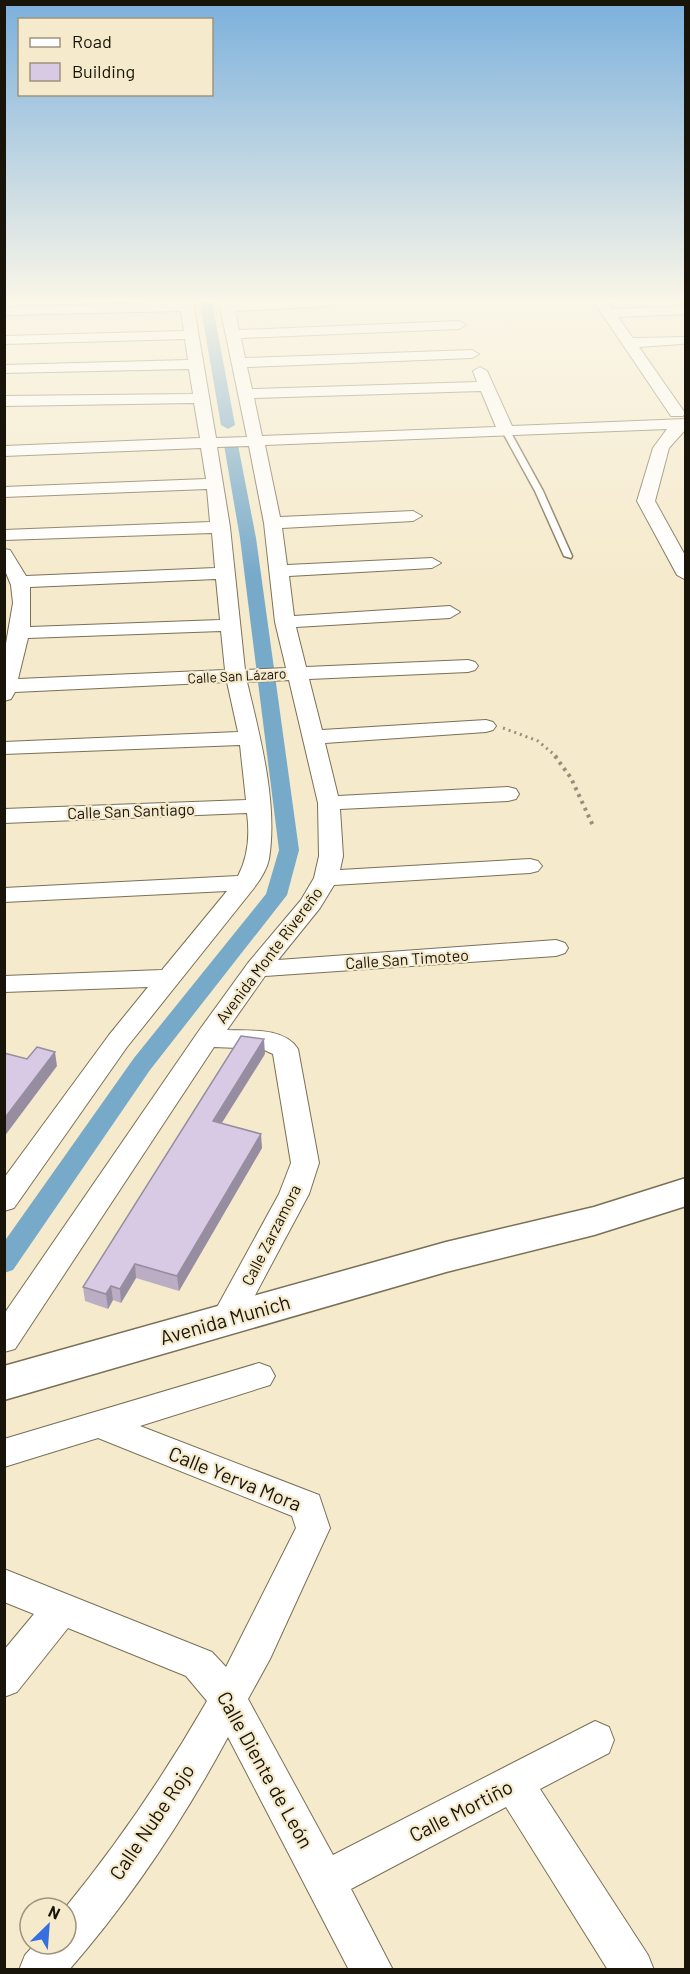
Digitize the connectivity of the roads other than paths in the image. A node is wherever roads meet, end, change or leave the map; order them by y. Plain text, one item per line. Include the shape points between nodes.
1 (200, 394) edge
2 (247, 394) edge
3 (490, 394) edge
4 (664, 394) edge
5 (201, 398) junction
6 (4, 401) edge
7 (682, 419) edge
8 (504, 425) junction
9 (255, 435) junction
10 (207, 437) junction
11 (4, 439) edge
12 (4, 451) edge
13 (215, 484) junction
14 (4, 492) edge
15 (413, 516) dead end
16 (273, 523) junction
17 (221, 527) junction
18 (4, 535) edge
19 (4, 554) edge
20 (568, 556) dead end
21 (432, 563) dead end
22 (279, 571) junction
23 (225, 573) junction
24 (686, 575) edge
25 (21, 582) junction
26 (450, 612) dead end
27 (285, 622) junction
28 (230, 625) junction
29 (18, 633) junction
30 (468, 666) dead end
31 (296, 673) junction
32 (237, 676) junction
33 (6, 691) edge
34 (486, 726) road end
35 (313, 736) junction
36 (250, 738) junction
37 (4, 748) edge
38 (508, 794) dead end
39 (329, 803) junction
40 (258, 806) junction
41 (4, 816) edge
42 (530, 867) dead end
43 (326, 878) junction
44 (246, 883) junction
45 (4, 895) edge
46 (556, 948) dead end
47 (257, 969) junction
48 (171, 978) junction
49 (4, 984) edge
50 (207, 1038) junction
51 (686, 1192) edge
52 (4, 1200) edge
53 (226, 1320) junction
54 (4, 1340) edge
55 (259, 1376) dead end
56 (4, 1383) edge
57 (101, 1425) junction
58 (4, 1453) edge
59 (4, 1585) edge
60 (61, 1609) junction
61 (4, 1679) edge
62 (227, 1696) junction
63 (595, 1740) dead end
64 (513, 1783) junction
65 (326, 1880) junction
66 (78, 1925) edge
67 (52, 1956) edge
68 (40, 1970) edge
69 (372, 1970) edge
70 (633, 1970) edge

1 - 5 street
2 - 9 street, Avenida Monte Rivereño
3 - 8 street
4 - 7 street
5 - 6 street
5 - 10 street
7 - 8 street
7 - 24 street via 661,448 646,501
8 - 9 street
8 - 20 lane
9 - 10 street
9 - 16 street, Avenida Monte Rivereño
10 - 11 street
10 - 12 street
10 - 13 street
13 - 14 street
13 - 17 street
15 - 16 street
16 - 22 street, Avenida Monte Rivereño
17 - 18 street
17 - 23 street
19 - 25 street
21 - 22 street
22 - 27 street, Avenida Monte Rivereño
23 - 25 street
23 - 28 street
25 - 29 street
26 - 27 street
27 - 31 street, Avenida Monte Rivereño
28 - 29 street
28 - 32 street
29 - 33 street
30 - 31 street, Calle San Lázaro
31 - 32 street, Calle San Lázaro
31 - 35 street, Avenida Monte Rivereño
32 - 33 street, Calle San Lázaro
32 - 36 street
34 - 35 street
35 - 39 street, Avenida Monte Rivereño
36 - 37 street
36 - 40 street
38 - 39 street
39 - 43 street, Avenida Monte Rivereño via 331,856
40 - 41 street, Calle San Santiago
40 - 44 street via 257,862
42 - 43 street
43 - 47 street, Avenida Monte Rivereño via 311,903
44 - 45 street
44 - 48 street
46 - 47 street, Calle San Timoteo
47 - 50 street, Avenida Monte Rivereño
48 - 49 street
48 - 52 street via 118,1041
50 - 53 street, Calle Zarzamora via 267,1040 285,1049 295,1117 305,1152 294,1194
50 - 54 street, Avenida Monte Rivereño
51 - 53 main road, Avenida Munich via 594,1221 446,1257
53 - 56 main road, Avenida Munich
55 - 57 street
57 - 58 street
57 - 62 street, Calle Yerva Mora via 307,1506 312,1515 313,1528 257,1647
59 - 60 street, Calle Diente de León
60 - 61 street
60 - 62 street, Calle Diente de León via 199,1664
62 - 65 street, Calle Diente de León
62 - 66 street, Calle Nube Rojo via 180,1784
63 - 64 street, Calle Mortiño
64 - 65 street, Calle Mortiño
64 - 70 street
65 - 69 street, Calle Diente de León
67 - 68 street

